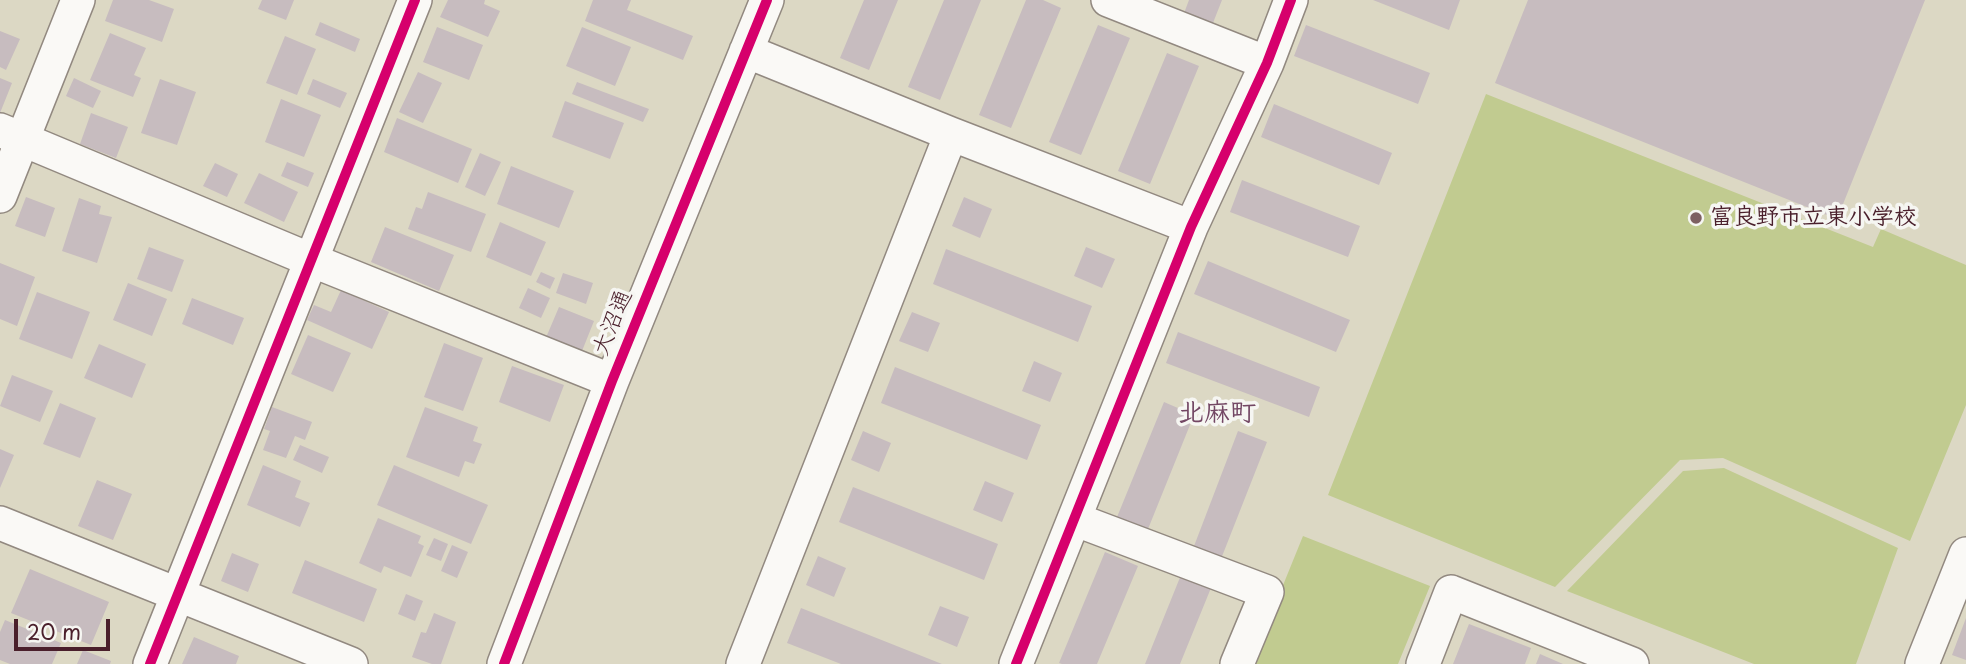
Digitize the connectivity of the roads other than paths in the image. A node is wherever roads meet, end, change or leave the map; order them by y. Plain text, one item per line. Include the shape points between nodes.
1 (78, 0) edge
2 (415, 0) edge
3 (767, 0) edge
4 (1108, 0) edge
5 (1291, 0) edge
6 (746, 51) junction
7 (1267, 62) junction
8 (12, 134) edge
9 (951, 134) junction
10 (0, 196) edge
11 (1191, 227) junction
12 (312, 260) junction
13 (612, 381) junction
14 (1074, 519) junction
15 (0, 523) edge
16 (1966, 554) edge
17 (178, 595) junction
18 (150, 664) edge
19 (351, 664) edge
20 (504, 664) edge
21 (743, 664) edge
22 (1016, 664) edge
23 (1237, 664) edge
24 (1423, 664) edge
25 (1632, 664) edge
26 (1922, 664) edge

1 - 8 street
2 - 12 street
3 - 6 street, 大沼通
4 - 7 street
5 - 7 street
6 - 9 street
6 - 13 street, 大沼通
7 - 11 street
8 - 10 street
8 - 12 street
9 - 11 street
9 - 21 street
11 - 14 street
12 - 13 street
12 - 17 street
13 - 20 street, 大沼通
14 - 22 street
14 - 23 street via 1268,592
15 - 17 street
16 - 26 street
17 - 18 street
17 - 19 street
24 - 25 street via 1451,592

